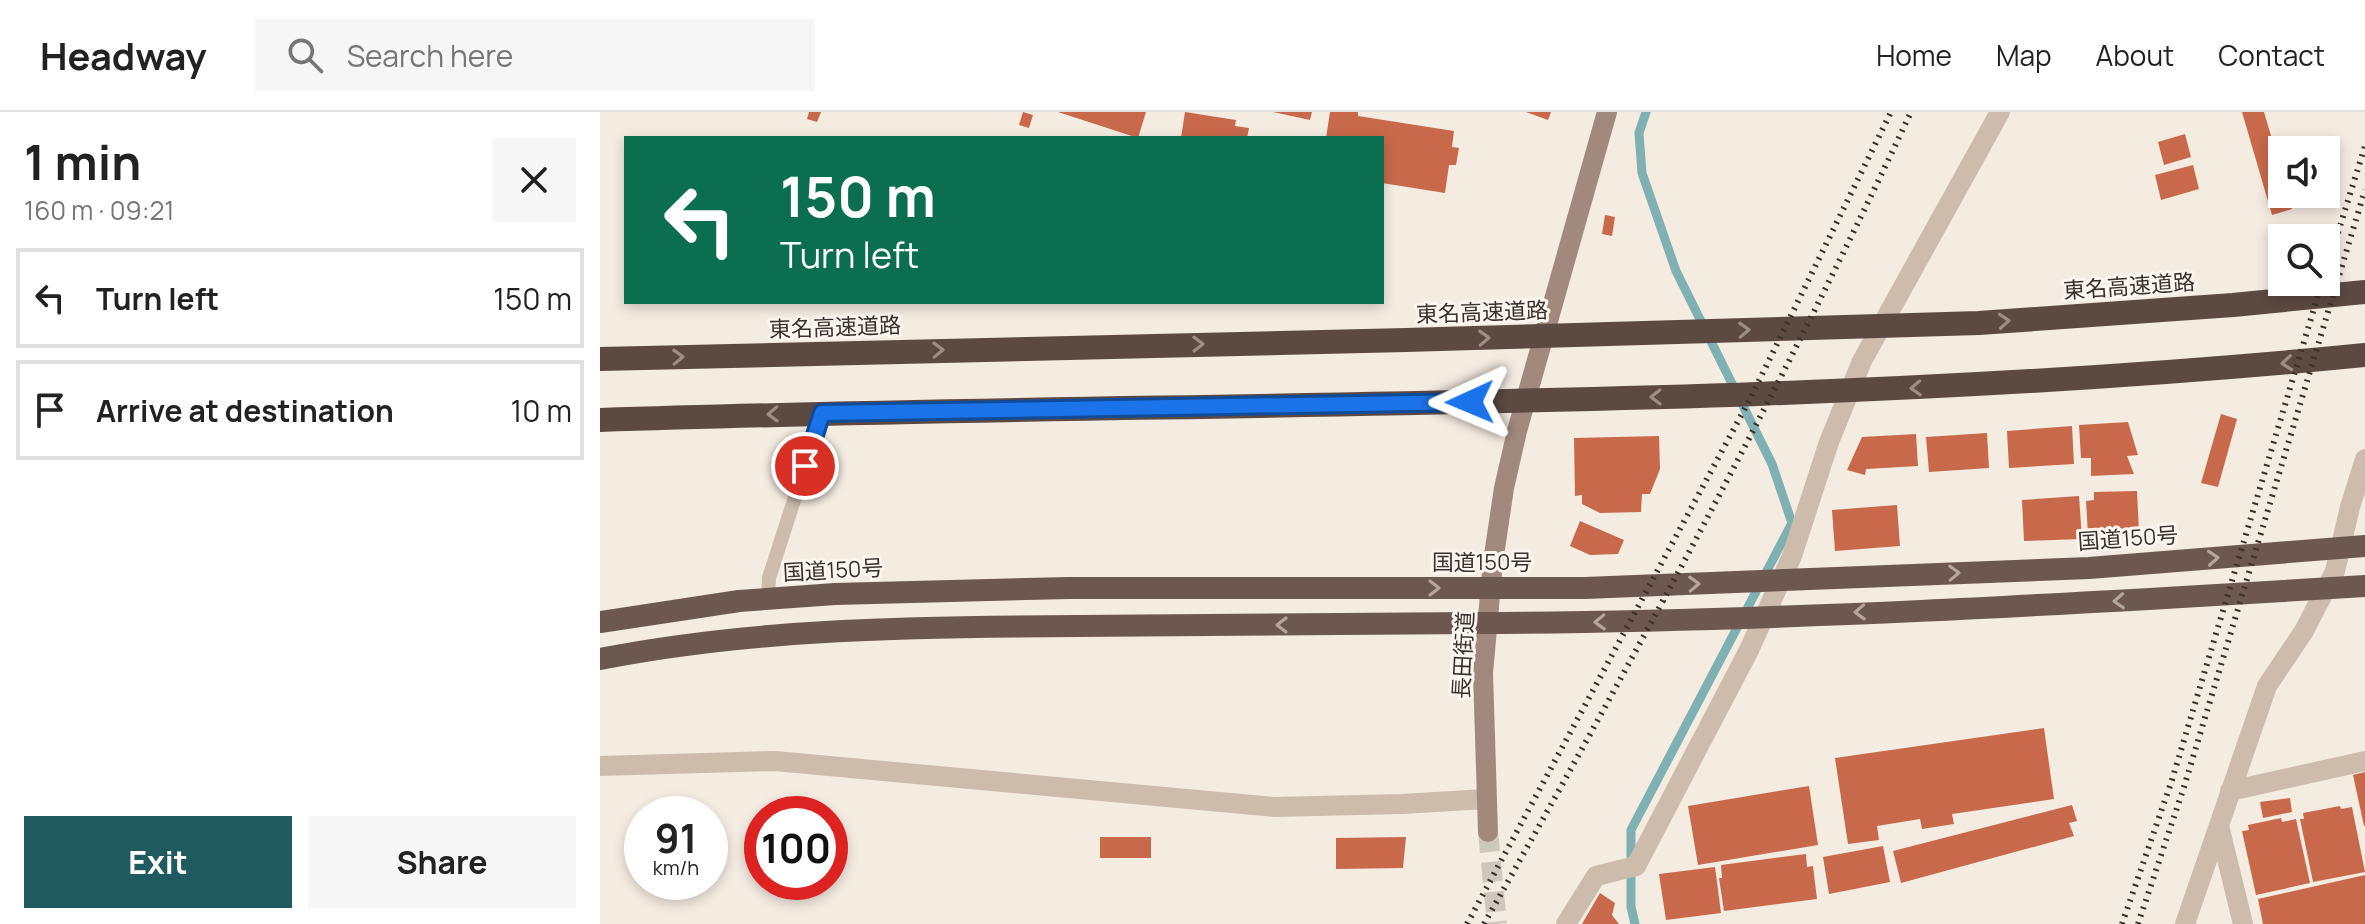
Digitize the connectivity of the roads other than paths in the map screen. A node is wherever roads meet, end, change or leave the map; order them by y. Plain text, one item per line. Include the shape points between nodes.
1 (1607, 112) edge
2 (2000, 112) edge
3 (2365, 292) edge
4 (2365, 355) edge
5 (600, 359) edge
6 (822, 413) junction
7 (600, 420) edge
8 (2365, 459) edge
9 (2365, 546) edge
10 (2365, 586) edge
11 (768, 600) junction
12 (600, 622) edge
13 (600, 659) edge
14 (2365, 761) edge
15 (600, 766) edge
16 (2230, 791) junction
17 (1486, 799) junction
18 (2219, 826) junction
19 (1488, 832) tunnel mouth
20 (1566, 924) edge
21 (2185, 924) edge
22 (2243, 924) edge

1 - 17 main road, 長田街道 via 1504,488 1483,673
2 - 20 street via 1862,361 1792,556 1636,866 1596,876
5 -> 3 highway, 東名高速道路 via 1979,323
4 -> 6 highway via 1997,385 1709,396
6 -> 7 highway
6 - 11 lane via 769,578
8 - 16 street via 2335,571 2267,686
11 -> 9 highway, 国道150号 via 1069,588 1585,588 2089,568
10 -> 13 highway via 1584,623 889,627 763,636
11 - 12 highway, 国道150号
14 - 16 street
15 - 17 street via 775,761 1274,807
16 - 18 street
17 - 19 main road, 長田街道
18 - 21 street
18 - 22 street

